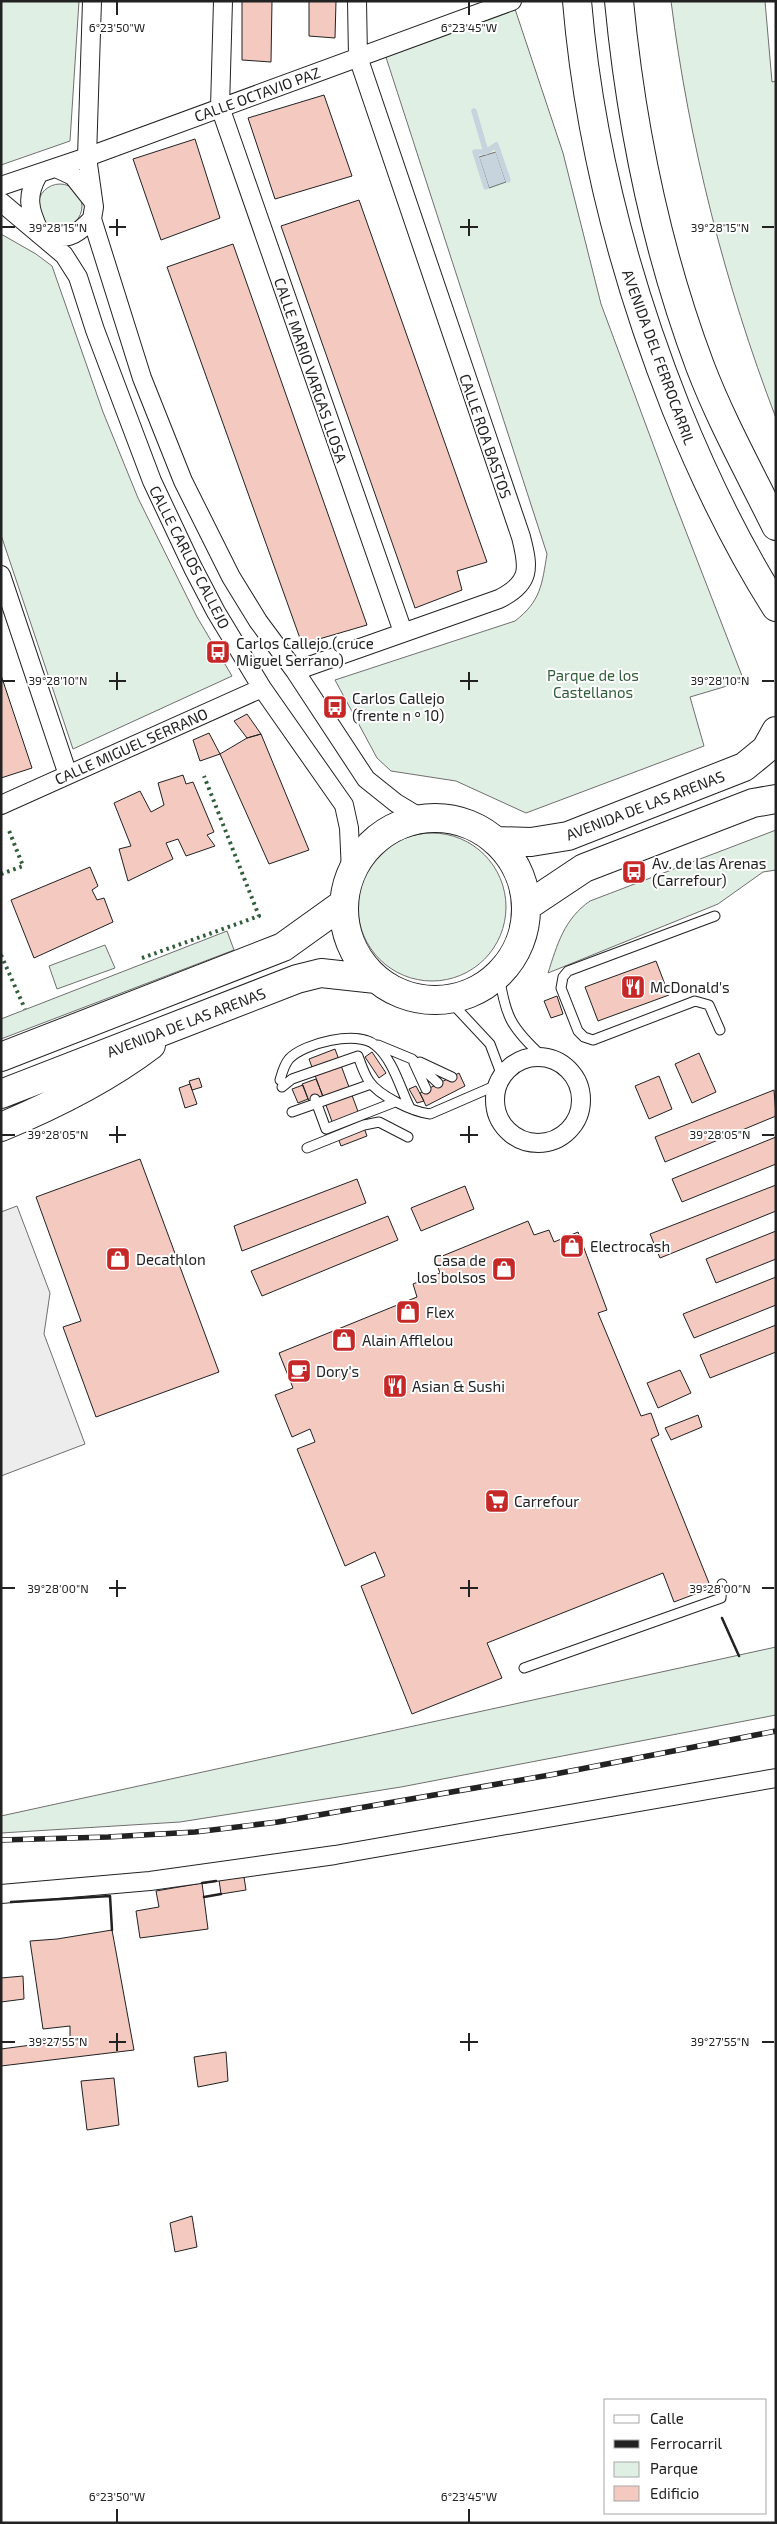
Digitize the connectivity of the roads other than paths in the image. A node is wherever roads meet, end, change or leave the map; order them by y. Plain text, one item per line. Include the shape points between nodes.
1 (92, 1) edge
2 (223, 1) edge
3 (357, 1) edge
4 (577, 1) edge
5 (619, 1) edge
6 (512, 2) edge
7 (358, 57) junction
8 (220, 107) junction
9 (87, 158) junction
10 (56, 168) junction
11 (38, 175) junction
12 (1, 186) edge
13 (92, 200) junction
14 (1, 202) edge
15 (1, 216) edge
16 (92, 219) junction
17 (40, 233) junction
18 (776, 526) edge
19 (1, 575) edge
20 (776, 607) edge
21 (403, 632) junction
22 (295, 671) junction
23 (262, 688) junction
24 (776, 731) edge
25 (68, 775) junction
26 (776, 799) edge
27 (1, 805) edge
28 (421, 818) junction
29 (497, 841) junction
30 (351, 872) junction
31 (343, 904) junction
32 (527, 906) junction
33 (715, 916) dead end
34 (499, 974) junction
35 (376, 979) junction
36 (448, 999) junction
37 (176, 1026) junction
38 (720, 1030) dead end
39 (374, 1044) junction
40 (1, 1057) edge
41 (543, 1057) junction
42 (412, 1059) junction
43 (452, 1077) dead end
44 (499, 1080) junction
45 (438, 1082) dead end
46 (371, 1084) junction
47 (426, 1089) dead end
48 (1, 1094) edge
49 (319, 1100) junction
50 (395, 1102) junction
51 (410, 1108) junction
52 (292, 1112) dead end
53 (1, 1127) edge
54 (408, 1137) dead end
55 (308, 1148) dead end
56 (722, 1584) dead end
57 (524, 1668) dead end
58 (776, 1778) edge
59 (1, 1894) edge

1 - 9 street, CALLE CARLOS CALLEJO
2 - 8 street
3 - 7 street, CALLE ROA BASTOS
4 - 20 highway, AVENIDA DEL FERROCARRIL via 604,182 641,316 707,482
5 - 18 highway via 623,48 641,158 668,268 700,366
6 - 7 street, CALLE OCTAVIO PAZ
7 - 8 street, CALLE OCTAVIO PAZ
7 - 21 street, CALLE ROA BASTOS via 521,537 527,564 523,581 508,594
8 - 9 street, CALLE OCTAVIO PAZ
8 - 21 street, CALLE MARIO VARGAS LLOSA
9 - 10 street, CALLE OCTAVIO PAZ
9 - 13 street, CALLE CARLOS CALLEJO
10 - 11 street, CALLE OCTAVIO PAZ
10 - 13 street via 73,176
11 - 12 street, CALLE OCTAVIO PAZ
11 - 17 street, CALLE CARLOS CALLEJO via 30,191 29,202 30,214
13 - 16 street, CALLE CARLOS CALLEJO
14 - 17 street
15 - 17 street
16 - 17 street via 74,235 65,238
16 - 22 street, CALLE CARLOS CALLEJO via 142,378 183,480 231,577
17 - 23 street, CALLE CARLOS CALLEJO via 64,255 78,277 94,330 152,481 212,603
19 - 25 street
21 - 22 street, CALLE ROA BASTOS
22 - 28 street, CALLE CARLOS CALLEJO via 366,779
23 - 25 street, CALLE MIGUEL SERRANO
23 - 30 street, CALLE CARLOS CALLEJO via 344,805 349,828
24 - 29 highway, AVENIDA DE LAS ARENAS via 766,749 744,767 568,836 531,842
25 - 27 street, CALLE MIGUEL SERRANO
26 - 32 highway via 753,803 584,868
28 - 29 highway via 448,818 474,826
28 - 30 highway via 392,828 368,847
29 - 32 highway via 520,874
30 - 31 highway
31 - 35 highway via 346,932 357,957
31 - 40 highway via 283,947
32 - 34 highway via 524,931 515,954
33 - 38 lane via 568,971 561,988 578,1031 593,1040 695,1001 709,1005
34 - 36 highway via 476,991
34 - 41 lane via 504,1008 510,1022
35 - 36 highway via 398,992 423,1000
35 - 37 highway, AVENIDA DE LAS ARENAS via 321,973
36 - 44 lane via 490,1044
37 - 48 highway, AVENIDA DE LAS ARENAS
37 - 53 highway via 121,1068
39 - 42 lane
39 - 46 lane via 341,1039 302,1050 286,1064 281,1084 307,1078 358,1056
39 - 51 lane via 387,1058
41 - 44 street via 519,1060
41 - 44 street via 565,1066 573,1075 580,1094 573,1125 554,1139 530,1142 507,1130 496,1111 494,1100
42 - 43 lane
42 - 45 lane
42 - 47 lane
44 - 51 lane via 430,1114
46 - 49 lane
46 - 50 lane
49 - 50 lane via 326,1129
49 - 52 lane
50 - 51 lane
54 - 55 lane via 379,1122
56 - 57 lane via 721,1598
58 - 59 street via 335,1855 150,1881

